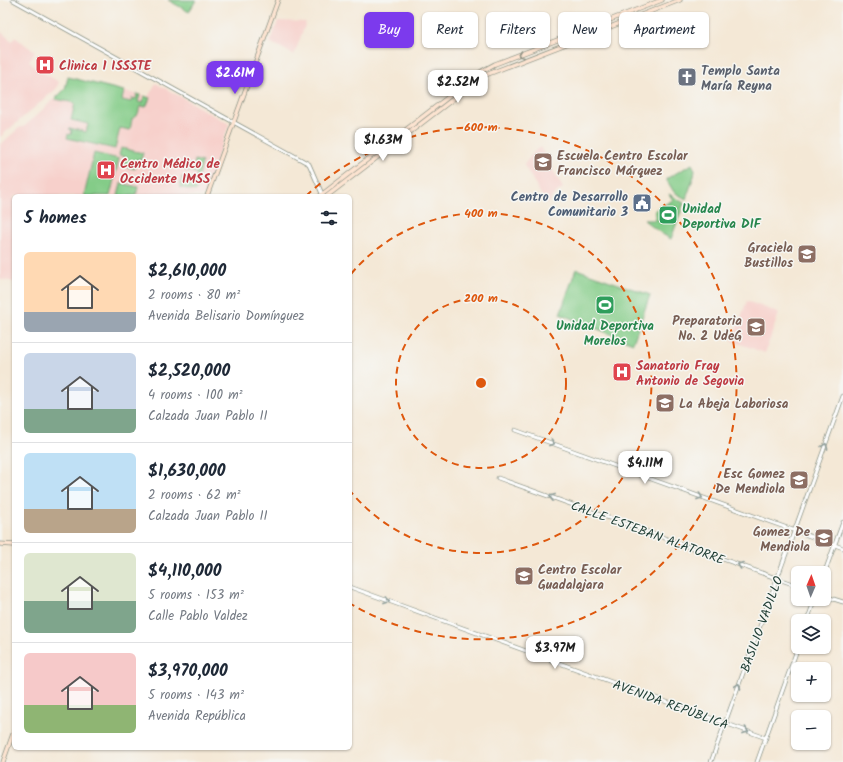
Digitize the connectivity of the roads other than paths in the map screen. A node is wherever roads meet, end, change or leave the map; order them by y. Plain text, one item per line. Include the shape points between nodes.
1 (13, 0) edge
2 (278, 0) edge
3 (662, 0) edge
4 (680, 0) edge
5 (440, 105) junction
6 (234, 122) junction
7 (358, 166) junction
8 (359, 171) junction
9 (208, 194) edge
10 (322, 194) edge
11 (323, 194) edge
12 (330, 194) edge
13 (843, 396) edge
14 (515, 430) dead end
15 (498, 478) dead end
16 (843, 522) edge
17 (794, 531) junction
18 (0, 544) edge
19 (12, 544) edge
20 (834, 545) junction
21 (843, 548) edge
22 (827, 566) edge
23 (777, 579) junction
24 (791, 584) edge
25 (352, 589) edge
26 (831, 598) edge
27 (843, 602) edge
28 (796, 654) edge
29 (725, 723) junction
30 (12, 737) edge
31 (766, 738) junction
32 (3, 762) edge
33 (711, 762) edge
34 (757, 762) edge

1 - 6 street
2 - 6 main road
3 -> 5 main road via 489,67
4 - 5 main road via 487,74
5 - 7 main road
5 - 8 main road
6 - 9 main road
6 - 10 street via 309,164
7 - 8 main road
7 - 11 main road
8 - 12 main road
17 -> 13 street, BASILIO VADILLO
14 -> 17 street
23 -> 15 street, CALLE ESTEBAN ALATORRE
16 - 20 street
17 - 20 street
17 - 23 street, BASILIO VADILLO
18 - 19 main road
20 - 21 street
20 - 22 street
23 - 24 street, CALLE ESTEBAN ALATORRE
29 -> 23 street, BASILIO VADILLO
25 -> 29 street, AVENIDA REPÚBLICA
26 - 27 street
28 - 31 street
29 -> 31 street, AVENIDA REPÚBLICA
29 - 33 street, BASILIO VADILLO
30 - 32 main road
31 - 34 street

